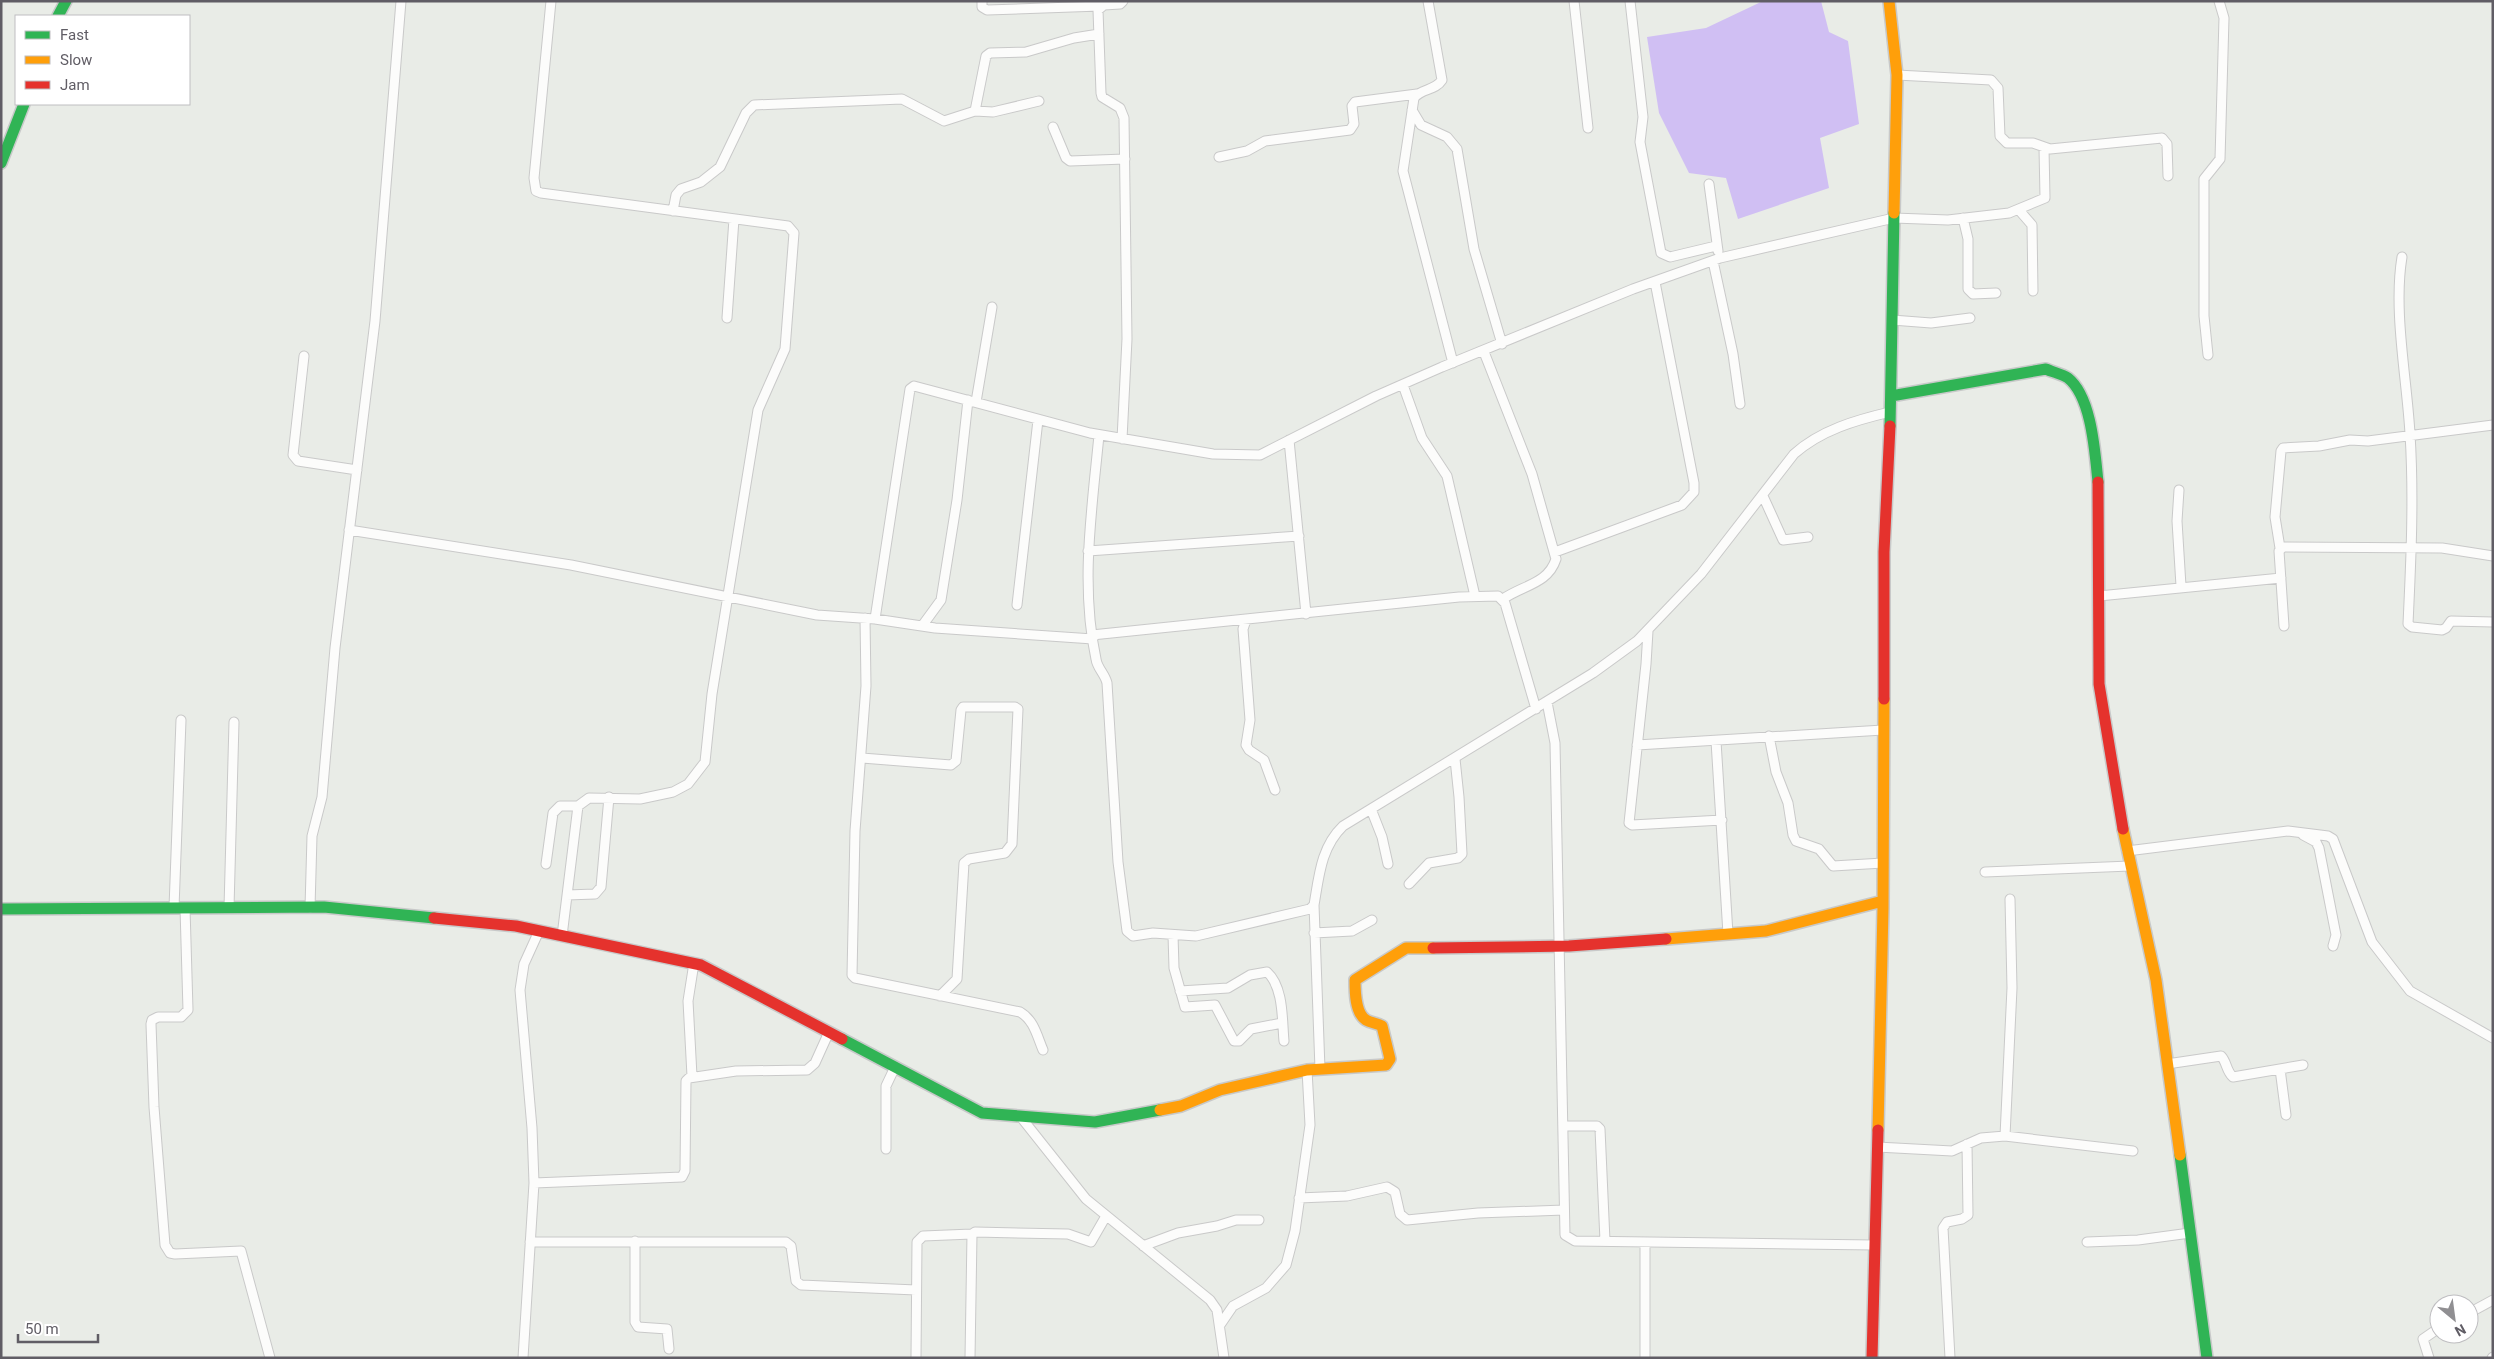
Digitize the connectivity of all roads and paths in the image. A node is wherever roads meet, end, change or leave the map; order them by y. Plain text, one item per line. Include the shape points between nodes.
1 (66, 1) edge
2 (401, 1) edge
3 (551, 1) edge
4 (982, 1) edge
5 (1123, 1) edge
6 (1428, 1) edge
7 (1574, 1) edge
8 (1630, 1) edge
9 (1889, 1) edge
10 (2220, 1) edge
11 (1100, 6) junction
12 (59, 15) edge
13 (1099, 34) junction
14 (1898, 74) junction
15 (1417, 94) junction
16 (1039, 101) dead end
17 (24, 105) edge
18 (1412, 110) junction
19 (975, 112) junction
20 (1053, 127) dead end
21 (1588, 128) dead end
22 (2044, 148) junction
23 (1219, 157) dead end
24 (1125, 159) junction
25 (1, 163) edge
26 (2168, 176) dead end
27 (1709, 184) dead end
28 (673, 210) junction
29 (2019, 210) junction
30 (1894, 218) junction
31 (1963, 218) junction
32 (734, 219) junction
33 (1716, 246) junction
34 (2402, 257) dead end
35 (1717, 260) junction
36 (1656, 282) junction
37 (2033, 291) dead end
38 (1996, 292) dead end
39 (992, 307) dead end
40 (727, 318) dead end
41 (1970, 318) dead end
42 (1892, 320) junction
43 (1502, 344) junction
44 (1484, 352) junction
45 (2208, 355) dead end
46 (304, 356) dead end
47 (1453, 363) junction
48 (1403, 384) junction
49 (1891, 396) junction
50 (972, 401) junction
51 (1740, 404) dead end
52 (1890, 412) junction
53 (1038, 420) junction
54 (2493, 425) edge
55 (1099, 435) junction
56 (2410, 436) junction
57 (1122, 439) junction
58 (1289, 440) junction
59 (357, 470) junction
60 (2179, 490) dead end
61 (1763, 496) junction
62 (349, 530) junction
63 (1299, 536) junction
64 (1808, 537) dead end
65 (2280, 548) junction
66 (2411, 548) junction
67 (1088, 551) junction
68 (1555, 552) junction
69 (2493, 556) edge
70 (2281, 578) junction
71 (2181, 586) junction
72 (727, 596) junction
73 (1475, 596) junction
74 (2099, 596) junction
75 (1503, 599) junction
76 (1017, 605) dead end
77 (1306, 614) junction
78 (865, 618) junction
79 (875, 618) junction
80 (1246, 620) junction
81 (2493, 622) edge
82 (922, 626) junction
83 (2284, 626) dead end
84 (1648, 631) junction
85 (1093, 637) junction
86 (1547, 702) junction
87 (1536, 709) junction
88 (181, 720) dead end
89 (234, 722) dead end
90 (1884, 730) junction
91 (1769, 736) junction
92 (1716, 740) junction
93 (1637, 745) junction
94 (862, 758) junction
95 (1455, 759) junction
96 (1274, 790) dead end
97 (609, 797) junction
98 (578, 806) junction
99 (1371, 808) junction
100 (1722, 820) junction
101 (2299, 832) junction
102 (2127, 851) junction
103 (1883, 863) junction
104 (546, 864) dead end
105 (1388, 864) dead end
106 (2130, 866) junction
107 (1985, 872) dead end
108 (1409, 884) dead end
109 (566, 895) junction
110 (2010, 899) dead end
111 (1883, 901) junction
112 (1314, 905) junction
113 (180, 908) junction
114 (229, 908) junction
115 (310, 908) junction
116 (1, 909) edge
117 (1372, 920) dead end
118 (539, 931) junction
119 (1314, 933) junction
120 (1728, 934) junction
121 (562, 936) junction
122 (1173, 936) junction
123 (1559, 946) junction
124 (2333, 946) dead end
125 (694, 963) junction
126 (1180, 991) junction
127 (940, 996) junction
128 (1282, 1023) junction
129 (829, 1032) junction
130 (2493, 1038) edge
131 (1284, 1041) dead end
132 (1042, 1050) dead end
133 (2167, 1064) junction
134 (2303, 1065) dead end
135 (895, 1067) junction
136 (2280, 1068) junction
137 (1320, 1069) junction
138 (1307, 1070) junction
139 (692, 1076) junction
140 (2286, 1115) dead end
141 (1020, 1116) junction
142 (1563, 1126) junction
143 (2005, 1136) junction
144 (1967, 1144) junction
145 (1877, 1147) junction
146 (886, 1149) dead end
147 (2133, 1151) dead end
148 (534, 1183) junction
149 (1299, 1198) junction
150 (1564, 1210) junction
151 (1106, 1216) junction
152 (1259, 1220) dead end
153 (2190, 1233) junction
154 (972, 1234) junction
155 (635, 1241) junction
156 (1605, 1241) junction
157 (530, 1242) junction
158 (1645, 1242) junction
159 (2087, 1242) dead end
160 (1875, 1245) junction
161 (1143, 1246) junction
162 (916, 1290) junction
163 (2493, 1300) edge
164 (2479, 1308) edge
165 (1220, 1325) junction
166 (2429, 1335) edge
167 (669, 1349) dead end
168 (270, 1358) edge
169 (523, 1358) edge
170 (916, 1358) edge
171 (970, 1358) edge
172 (1224, 1358) edge
173 (1645, 1358) edge
174 (1872, 1358) edge
175 (1950, 1358) edge
176 (2207, 1358) edge
177 (2429, 1358) edge

1 - 12 street
2 - 59 street via 375,321
3 - 28 street via 534,178 536,191
4 - 11 street via 982,7 987,10
5 - 11 street
6 - 15 street via 1442,80 1433,89
7 - 21 street
8 - 33 street via 1643,117 1640,142 1661,252 1670,257
9 - 14 street
10 - 45 street via 2224,18 2220,159 2204,179 2204,316
11 - 13 street
13 - 19 street via 1026,52 990,53 986,56
13 - 24 street via 1101,93 1122,112
14 - 22 street via 1991,80 1998,88 2002,140 2006,143 2033,143
14 - 30 street
15 - 18 street
15 - 23 street via 1355,102 1352,106 1354,128 1350,130 1265,140 1247,152
16 - 19 street via 993,112
17 - 25 street
18 - 43 street via 1421,125 1447,138 1457,149 1474,249
18 - 47 street via 1404,172
19 - 28 street via 944,121 902,99 754,105 746,113 720,167 701,182 681,189 676,195
20 - 24 street via 1070,161
22 - 26 street via 2162,138 2167,144
22 - 29 street via 2046,198
24 - 57 street via 1127,340
27 - 33 street
28 - 32 street
29 - 31 street
29 - 37 street via 2032,224
30 - 31 street
30 - 35 street
30 - 42 street
31 - 38 street via 1968,239 1968,289 1973,294
32 - 40 street
32 - 72 street via 788,226 794,233 785,349 758,410
33 - 35 street
34 - 56 street via 2398,285
35 - 36 street
35 - 51 street
36 - 43 street
36 - 68 street via 1694,492 1682,505
39 - 50 street
41 - 42 street via 1931,323
42 - 49 street
43 - 44 street
44 - 47 street
44 - 68 street via 1532,474
46 - 59 street via 293,455 298,462
47 - 48 street
48 - 58 street
48 - 73 street via 1422,438 1447,476
49 - 52 street
49 - 74 street via 2046,369 2068,378 2085,405 2092,430 2098,484
50 - 53 street
50 - 79 street via 920,386 910,389
50 - 82 street via 941,600
52 - 61 street via 1848,423 1811,440 1794,454
52 - 90 street via 1884,552
53 - 55 street
53 - 76 street
54 - 56 street
55 - 57 street
55 - 67 street
56 - 65 street via 2283,448 2275,512
56 - 66 street
57 - 58 street via 1213,454 1250,456 1268,452
58 - 63 street
59 - 62 street
60 - 71 street via 2177,521
61 - 64 street via 1783,540
61 - 84 street via 1701,574
62 - 72 street via 571,565
62 - 115 street via 322,797 312,836
63 - 67 street
63 - 77 street
65 - 66 street
65 - 70 street
66 - 69 street via 2442,548
66 - 81 street via 2409,626 2442,630 2451,621
67 - 85 street via 1088,605
68 - 75 street via 1554,566 1541,580
70 - 71 street
70 - 83 street
71 - 74 street
72 - 78 street via 817,615
72 - 97 street via 710,703 705,762 688,784 673,792 640,799
73 - 75 street
73 - 77 street
74 - 102 street via 2099,684
75 - 87 street
77 - 80 street
78 - 79 street
78 - 94 street
79 - 82 street
80 - 85 street
80 - 96 street via 1243,629 1250,720 1246,744 1264,760
82 - 85 street
84 - 86 street via 1593,673
84 - 93 street
85 - 122 street via 1096,660 1108,683 1118,862 1128,931 1133,936 1153,933
86 - 87 street
86 - 123 street via 1555,743
87 - 95 street
88 - 113 street
89 - 114 street
90 - 91 street
90 - 103 street
91 - 92 street
91 - 103 street via 1776,772 1790,808 1794,839 1819,849 1833,866
92 - 93 street
92 - 100 street
93 - 100 street via 1629,823
94 - 127 street via 855,831 852,975
94 - 127 street via 951,765 956,761 963,706 1018,709 1012,844 1005,853 969,859 964,863 957,979
95 - 99 street
95 - 108 street via 1462,854 1458,858 1429,863
97 - 98 street via 589,798
97 - 109 street via 601,887 595,894
98 - 104 street via 560,806 553,812
98 - 109 street
99 - 105 street
99 - 112 street via 1332,836 1325,850
100 - 120 street
101 - 102 street
101 - 124 street via 2320,848 2336,935
101 - 130 street via 2333,839 2372,942 2410,991
102 - 106 street
103 - 111 street
106 - 107 street
106 - 133 street via 2156,980
109 - 121 street
110 - 143 street via 2012,988
111 - 120 street via 1766,931
111 - 145 street
112 - 119 street
112 - 122 street via 1306,911 1196,936
113 - 114 street
113 - 116 street
113 - 168 street via 188,1010 181,1017 158,1017 151,1024 165,1245 170,1253 175,1254 241,1252
114 - 115 street
115 - 118 street via 506,925
117 - 119 street via 1352,931
118 - 121 street
118 - 148 street via 524,964 520,990
119 - 137 street
120 - 123 street
121 - 125 street
122 - 126 street via 1174,968
123 - 137 street via 1401,949 1355,980 1354,988 1361,1015 1382,1026 1389,1063
123 - 142 street
125 - 129 street
125 - 139 street via 688,1001
126 - 128 street via 1185,1007 1211,1004 1218,1007 1234,1041 1239,1041 1251,1029
126 - 128 street via 1228,988 1250,975 1268,972 1277,989
127 - 132 street via 1020,1012 1033,1025
128 - 131 street
129 - 135 street
129 - 139 street via 815,1063 807,1070 736,1071
133 - 136 street via 2221,1056 2233,1077
133 - 153 street
134 - 136 street
135 - 141 street via 982,1113
135 - 146 street via 886,1086
136 - 140 street
137 - 138 street
138 - 141 street via 1220,1090 1180,1106 1095,1122
138 - 149 street via 1310,1125
139 - 148 street via 686,1081 685,1171 682,1176
141 - 151 street via 1086,1200
142 - 150 street
142 - 156 street via 1597,1126 1600,1129
143 - 144 street via 1981,1138
143 - 147 street
144 - 145 street via 1952,1151
144 - 175 street via 1968,1215 1947,1222 1943,1228
145 - 160 street
148 - 157 street
149 - 150 street via 1347,1196 1386,1187 1395,1192 1400,1214 1407,1220 1485,1212
149 - 165 street via 1295,1231 1283,1270 1266,1288 1233,1306
150 - 156 street via 1564,1229 1569,1239
151 - 154 street via 1091,1242 1068,1234
151 - 161 street
152 - 161 street via 1236,1220 1178,1233
153 - 159 street
153 - 176 street
154 - 162 street via 920,1238 916,1248
154 - 171 street
155 - 157 street
155 - 162 street via 786,1242 791,1246 796,1281 801,1285
155 - 167 street via 634,1322 638,1327 667,1329
156 - 158 street
157 - 169 street
158 - 160 street
158 - 173 street
160 - 174 street
161 - 165 street via 1210,1300 1217,1310
162 - 170 street
163 - 164 street
165 - 172 street
166 - 177 street via 2423,1339

